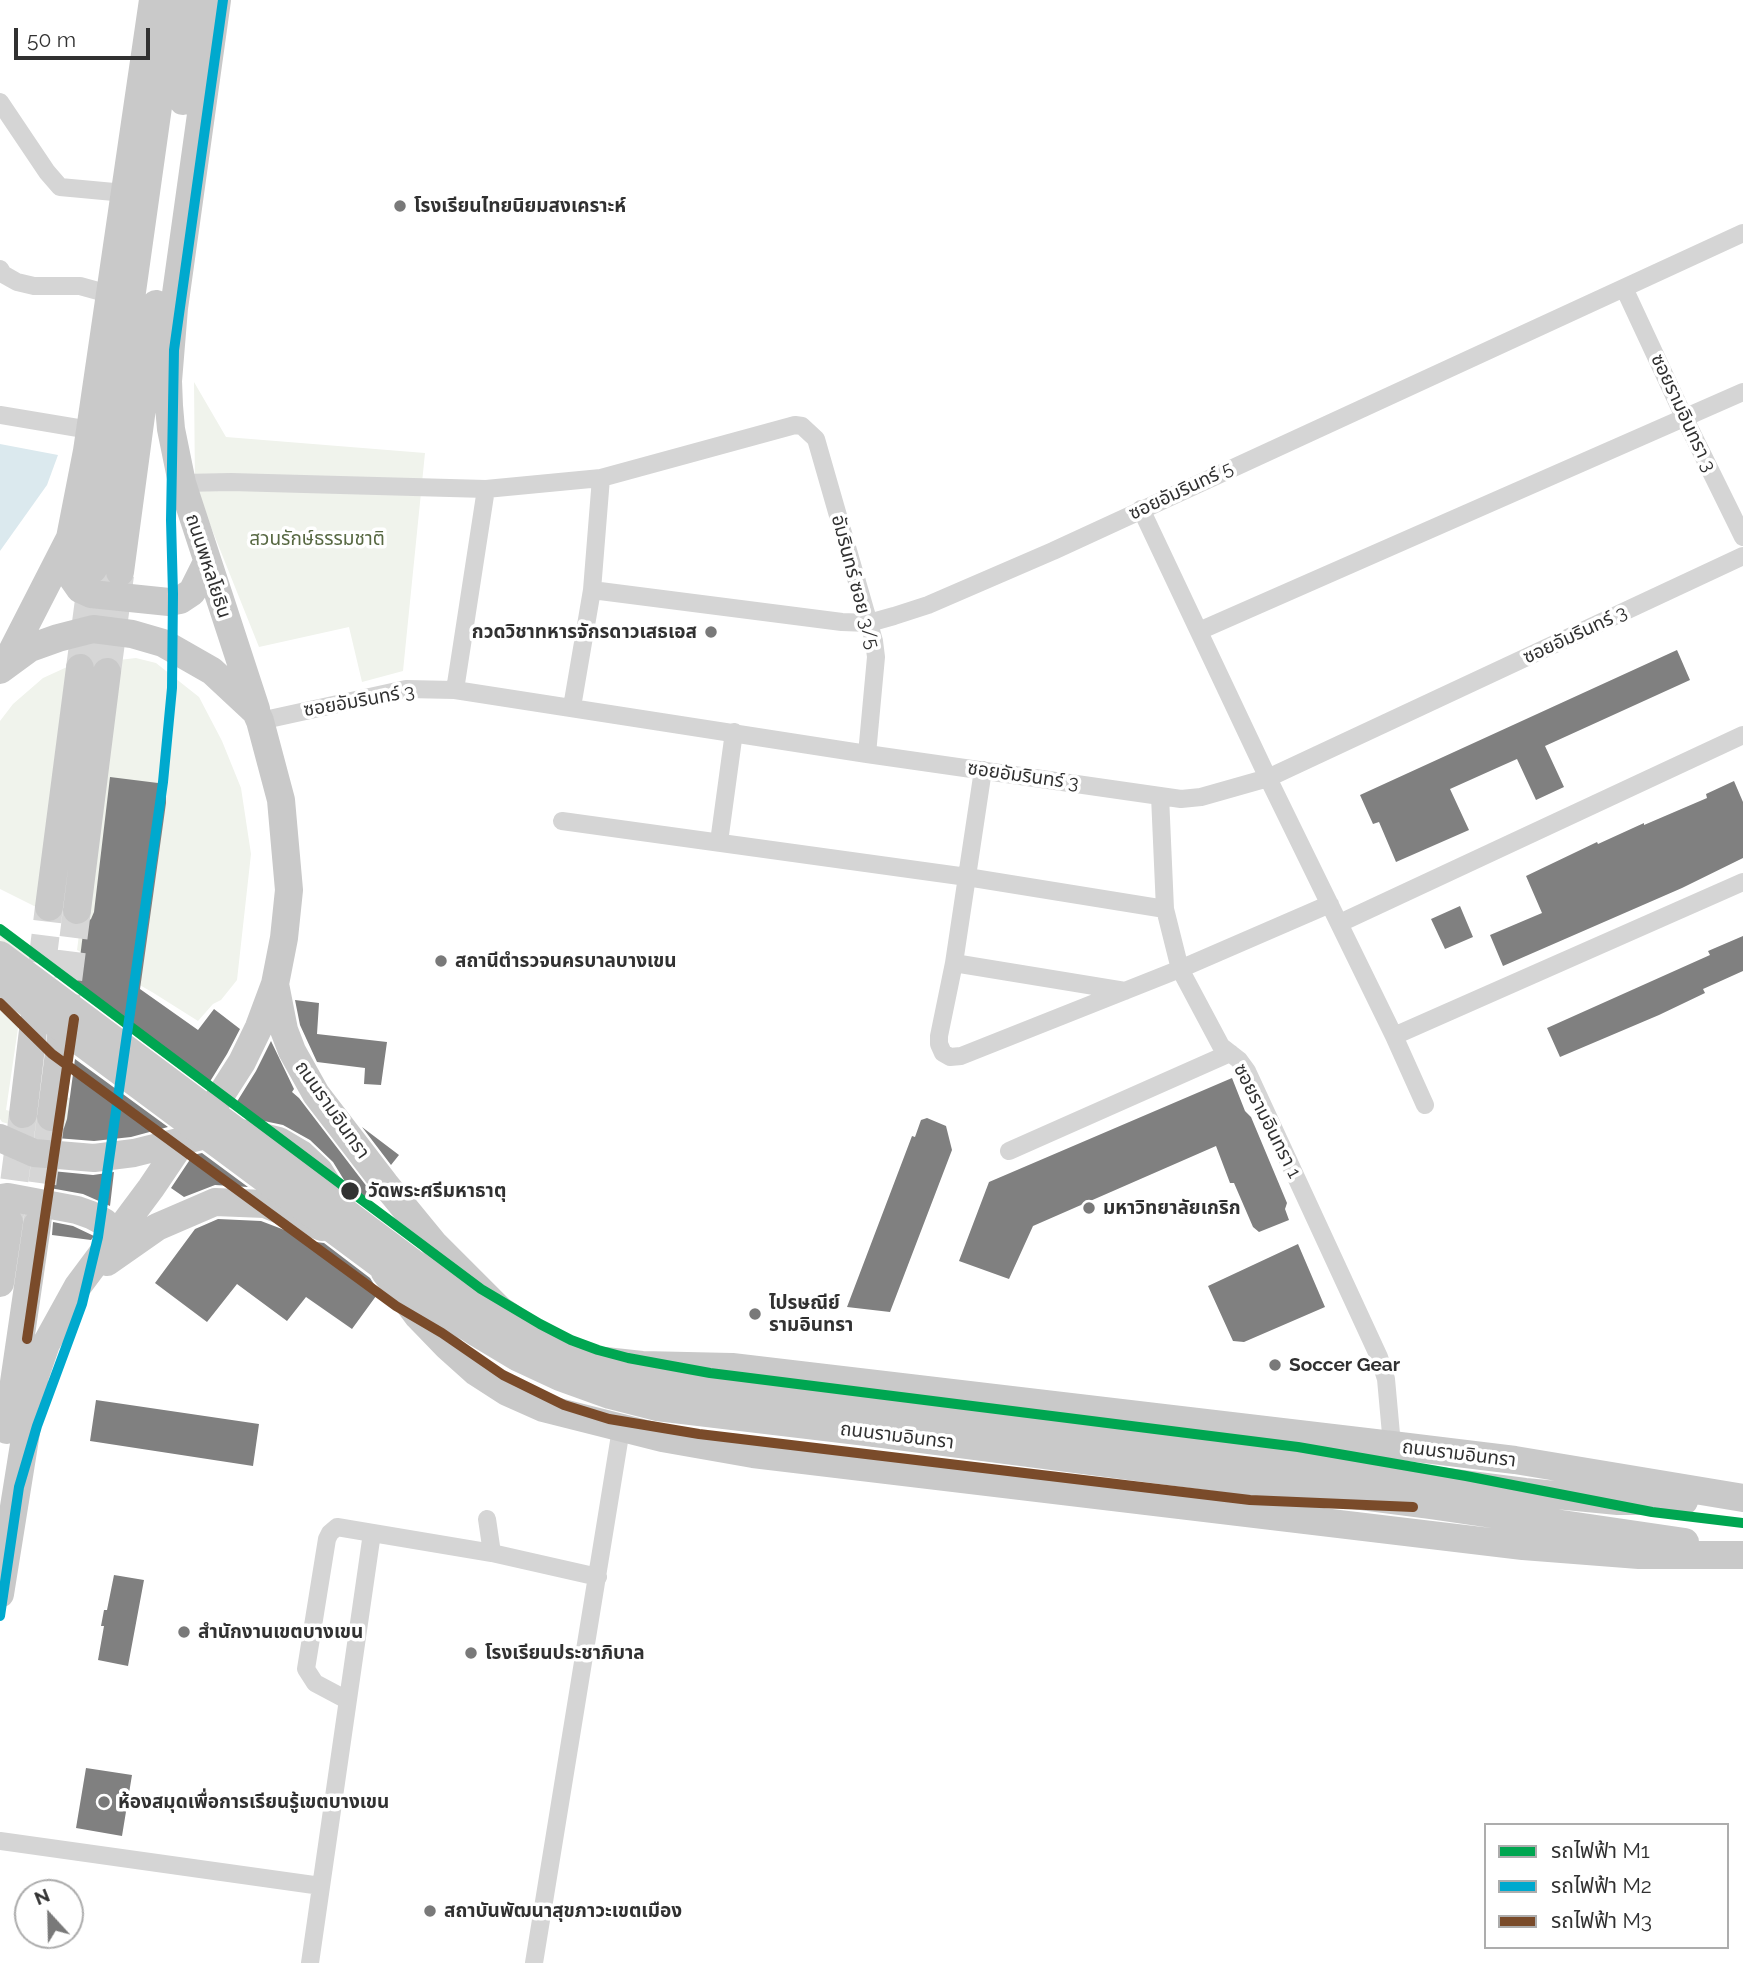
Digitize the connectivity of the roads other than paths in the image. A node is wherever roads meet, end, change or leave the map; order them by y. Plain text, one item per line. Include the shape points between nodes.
1 (153, 0) edge
2 (173, 0) edge
3 (197, 0) edge
4 (217, 0) edge
5 (0, 103) edge
6 (125, 193) junction
7 (1743, 233) edge
8 (0, 269) edge
9 (1624, 288) junction
10 (109, 294) junction
11 (1743, 392) edge
12 (0, 415) edge
13 (1685, 419) junction
14 (90, 430) junction
15 (601, 478) junction
16 (182, 483) junction
17 (486, 489) junction
18 (1141, 509) junction
19 (1743, 537) edge
20 (70, 538) junction
21 (1743, 556) edge
22 (206, 562) junction
23 (592, 590) junction
24 (869, 623) junction
25 (1199, 631) junction
26 (2, 668) edge
27 (455, 690) junction
28 (572, 707) junction
29 (258, 716) junction
30 (734, 732) junction
31 (1743, 735) edge
32 (867, 754) junction
33 (983, 770) junction
34 (1268, 778) junction
35 (1160, 796) junction
36 (562, 821) dead end
37 (719, 842) junction
38 (967, 877) junction
39 (1743, 882) edge
40 (1330, 904) junction
41 (49, 907) tunnel mouth
42 (1166, 909) junction
43 (77, 910) tunnel mouth
44 (1340, 923) junction
45 (0, 955) edge
46 (954, 962) junction
47 (1180, 969) junction
48 (0, 982) edge
49 (275, 984) junction
50 (1125, 991) junction
51 (36, 1014) tunnel mouth
52 (63, 1021) tunnel mouth
53 (1394, 1036) junction
54 (1230, 1053) junction
55 (1425, 1105) dead end
56 (23, 1114) tunnel mouth
57 (51, 1117) tunnel mouth
58 (0, 1138) edge
59 (182, 1142) junction
60 (1009, 1151) dead end
61 (4, 1210) edge
62 (37, 1225) tunnel mouth
63 (111, 1242) junction
64 (363, 1243) junction
65 (469, 1279) junction
66 (0, 1283) edge
67 (78, 1286) junction
68 (425, 1323) junction
69 (876, 1421) junction
70 (621, 1429) junction
71 (1392, 1446) junction
72 (0, 1479) edge
73 (1743, 1500) edge
74 (487, 1519) dead end
75 (372, 1533) junction
76 (492, 1553) junction
77 (1743, 1553) edge
78 (598, 1577) junction
79 (0, 1594) edge
80 (347, 1700) junction
81 (0, 1842) edge
82 (321, 1886) junction
83 (310, 1963) edge
84 (534, 1963) edge

1 - 6 main road
2 - 3 main road via 106,571
4 - 16 main road, ถนนพหลโยธิน via 169,355 171,429
5 - 6 street via 60,187
6 - 10 main road
7 - 9 street, ซอยอัมรินทร์ 5
8 - 10 street via 17,282 34,286 80,286
9 - 13 street, ซอยรามอินทรา 3
9 - 18 street, ซอยอัมรินทร์ 5
10 - 14 main road
11 - 13 street
12 - 14 street
13 - 19 street, ซอยรามอินทรา 3
13 - 25 street
14 - 20 main road
15 - 17 street
15 - 23 street
15 - 24 street, อัมรินทร์ ซอย 3/5 via 794,425 807,429 816,439
16 - 17 street
16 - 22 main road, ถนนพหลโยธิน
17 - 27 street
18 - 24 street, ซอยอัมรินทร์ 5 via 928,605
18 - 25 street
20 - 22 main road via 73,579 91,594 180,600 192,592
20 - 26 main road
21 - 34 street, ซอยอัมรินทร์ 3
22 - 29 main road, ถนนพหลโยธิน
23 - 24 street, ซอยอัมรินทร์ 5
23 - 28 street
24 - 32 street, อัมรินทร์ ซอย 3/5 via 876,657
25 - 34 street
26 - 29 main road via 30,648 58,638 93,629 132,634 191,657
27 - 28 street, ซอยอัมรินทร์ 3
27 - 29 street, ซอยอัมรินทร์ 3 via 406,689
28 - 30 street, ซอยอัมรินทร์ 3
29 - 49 main road, ถนนพหลโยธิน via 273,763 286,840 289,890
30 - 32 street, ซอยอัมรินทร์ 3
30 - 37 street
31 - 44 street
32 - 33 street, ซอยอัมรินทร์ 3
33 - 35 street, ซอยอัมรินทร์ 3
33 - 38 street
34 - 35 street, ซอยอัมรินทร์ 3 via 1201,797
34 - 40 street
35 - 42 street, ซอยรามอินทรา 1
36 - 37 street
37 - 38 street
38 - 42 street
38 - 46 street
39 - 53 street
40 - 44 street
40 - 47 street
41 - 43 main road via 94,670
42 - 47 street, ซอยรามอินทรา 1
44 - 53 street
45 - 69 main road, ถนนรามอินทรา, bridge via 434,1278 526,1336 575,1360 659,1383
46 - 50 street
46 - 50 street via 939,1036 943,1053 950,1057
47 - 50 street
47 - 54 street, ซอยรามอินทรา 1 via 1215,1037
48 - 69 main road, ถนนรามอินทรา, bridge via 436,1306 517,1357 610,1395 657,1406
49 - 59 main road via 239,1068
49 - 65 main road, ถนนรามอินทรา via 284,1030 316,1094 435,1245
51 - 56 main road
52 - 57 main road
53 - 55 street
54 - 60 street
54 - 71 street, ซอยรามอินทรา 1 via 1247,1071 1379,1357 1386,1380
58 - 59 main road, ถนนรามอินทรา via 34,1153 94,1158
59 - 63 main road
59 - 64 main road, ถนนรามอินทรา via 218,1132 279,1141 319,1171
61 - 63 main road via 8,1197 77,1210 104,1222 111,1230
61 - 66 main road
62 - 72 main road
63 - 67 main road
64 - 67 main road via 265,1204 215,1202 157,1227
64 - 68 main road, ถนนรามอินทรา
65 - 68 main road via 445,1282 431,1292 424,1301
65 - 71 main road, ถนนรามอินทรา via 500,1310 533,1332 614,1363 732,1367
67 - 79 main road via 35,1376
68 - 70 main road, ถนนรามอินทรา via 476,1372 507,1392 543,1408
69 - 73 main road, ถนนรามอินทรา via 1618,1501
69 - 77 main road, ถนนรามอินทรา via 1624,1531
70 - 77 main road, ถนนรามอินทรา via 753,1454 1522,1546 1639,1555
70 - 78 street
71 - 73 main road, ถนนรามอินทรา via 1515,1460
74 - 76 street
75 - 76 street
75 - 80 street
75 - 80 street via 337,1527 327,1539 306,1669 315,1683
76 - 78 street
78 - 84 street
80 - 82 street
81 - 82 street
82 - 83 street

